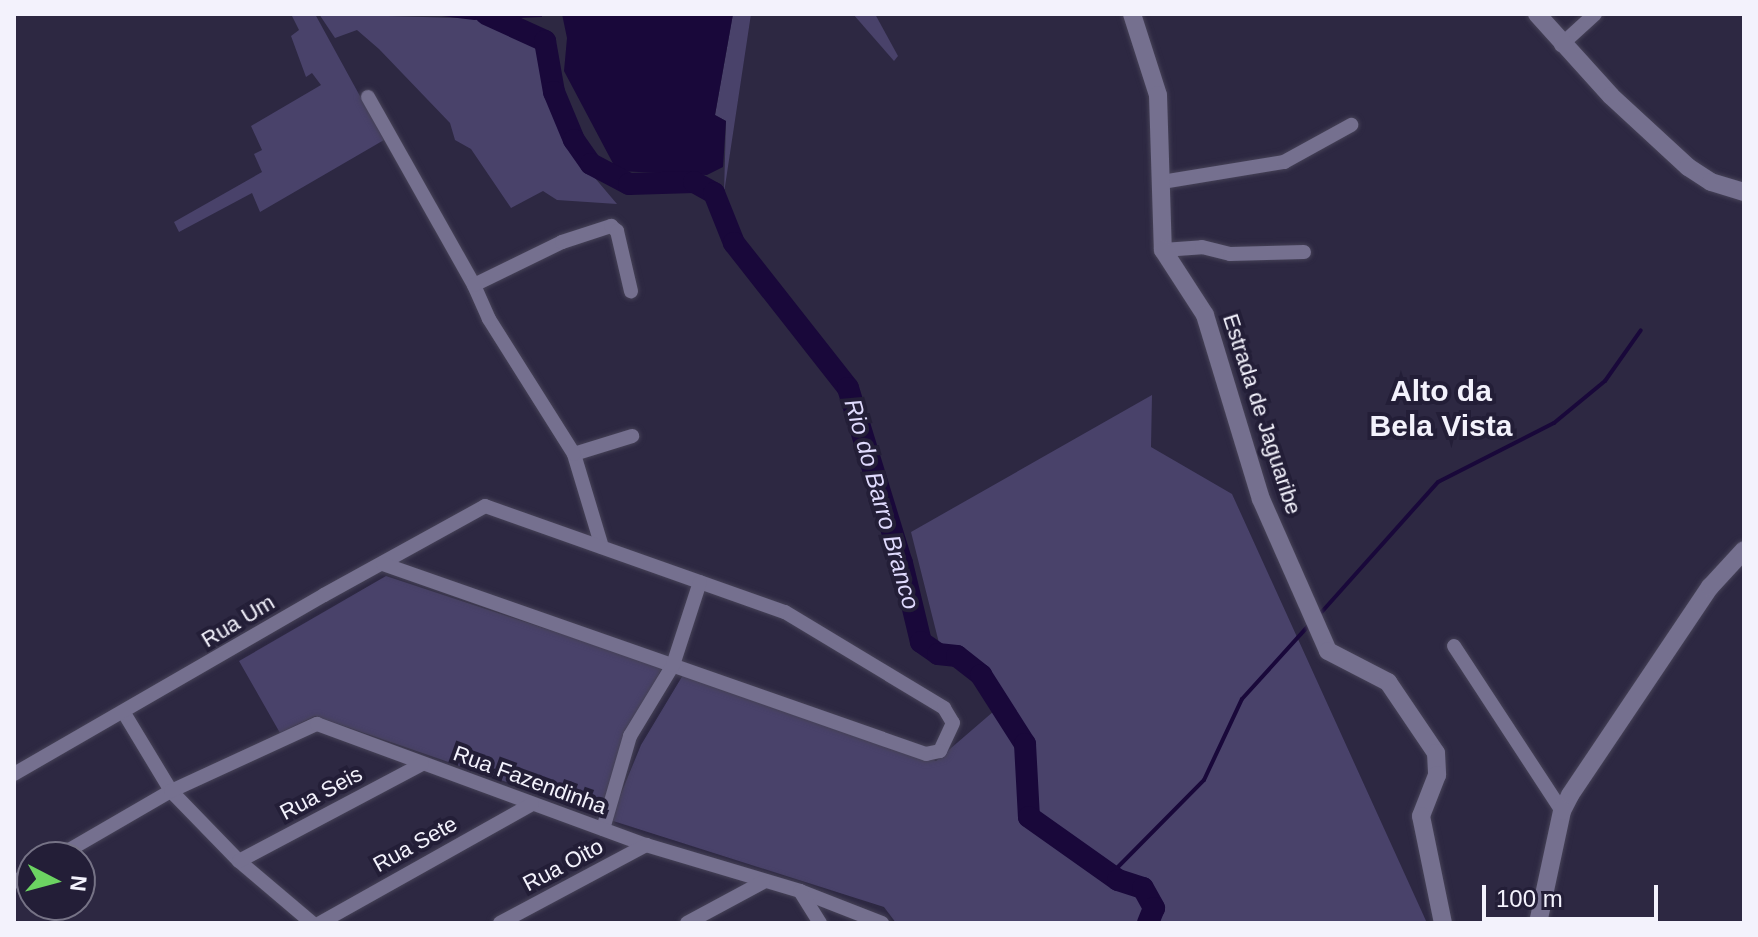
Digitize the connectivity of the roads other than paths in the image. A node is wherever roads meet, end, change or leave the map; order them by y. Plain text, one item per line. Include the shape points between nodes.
1 (1132, 14) edge
2 (1537, 14) edge
3 (1595, 14) edge
4 (1561, 45) junction
5 (368, 97) dead end
6 (1351, 125) dead end
7 (1162, 182) junction
8 (1744, 192) edge
9 (1163, 250) junction
10 (1304, 252) dead end
11 (474, 285) junction
12 (631, 291) dead end
13 (632, 436) dead end
14 (574, 454) junction
15 (602, 547) junction
16 (1744, 550) edge
17 (383, 564) junction
18 (700, 582) junction
19 (1454, 646) dead end
20 (673, 665) junction
21 (124, 713) junction
22 (422, 764) junction
23 (14, 774) edge
24 (171, 791) junction
25 (532, 804) junction
26 (1562, 811) junction
27 (603, 829) junction
28 (85, 841) edge
29 (646, 845) junction
30 (239, 861) junction
31 (763, 882) junction
32 (800, 891) junction
33 (312, 923) edge
34 (320, 923) edge
35 (500, 923) edge
36 (687, 923) edge
37 (820, 923) edge
38 (882, 923) edge
39 (1443, 923) edge
40 (1538, 923) edge

1 - 7 street via 1158,95
2 - 4 street
3 - 4 street
4 - 8 street via 1688,167 1711,182
5 - 11 street
6 - 7 street via 1284,162
7 - 9 street
9 - 10 street
9 - 39 street, Estrada de Jaguaribe via 1205,315 1261,499 1328,651 1388,682 1436,753 1437,775 1421,816 1433,853
11 - 12 street via 611,226
11 - 14 street via 489,319
13 - 14 street
14 - 15 street
15 - 17 street, Rua Um via 485,506
15 - 18 street
16 - 26 street via 1701,599
17 - 20 street
17 - 21 street, Rua Um
18 - 20 street
18 - 20 street via 817,627 951,713 949,734 940,751 926,754
19 - 26 street
20 - 27 street via 630,736
21 - 23 street, Rua Um
21 - 24 street
22 - 24 street, Rua Fazendinha via 317,724
22 - 25 street, Rua Fazendinha
22 - 30 street, Rua Seis
24 - 28 street, Rua Fazendinha
24 - 30 street
25 - 27 street, Rua Fazendinha
25 - 34 street, Rua Sete
26 - 40 street
27 - 29 street, Rua Fazendinha
29 - 31 street, Rua Fazendinha
29 - 35 street, Rua Oito
30 - 33 street
31 - 32 street, Rua Fazendinha
31 - 36 street
32 - 37 street
32 - 38 street, Rua Fazendinha

